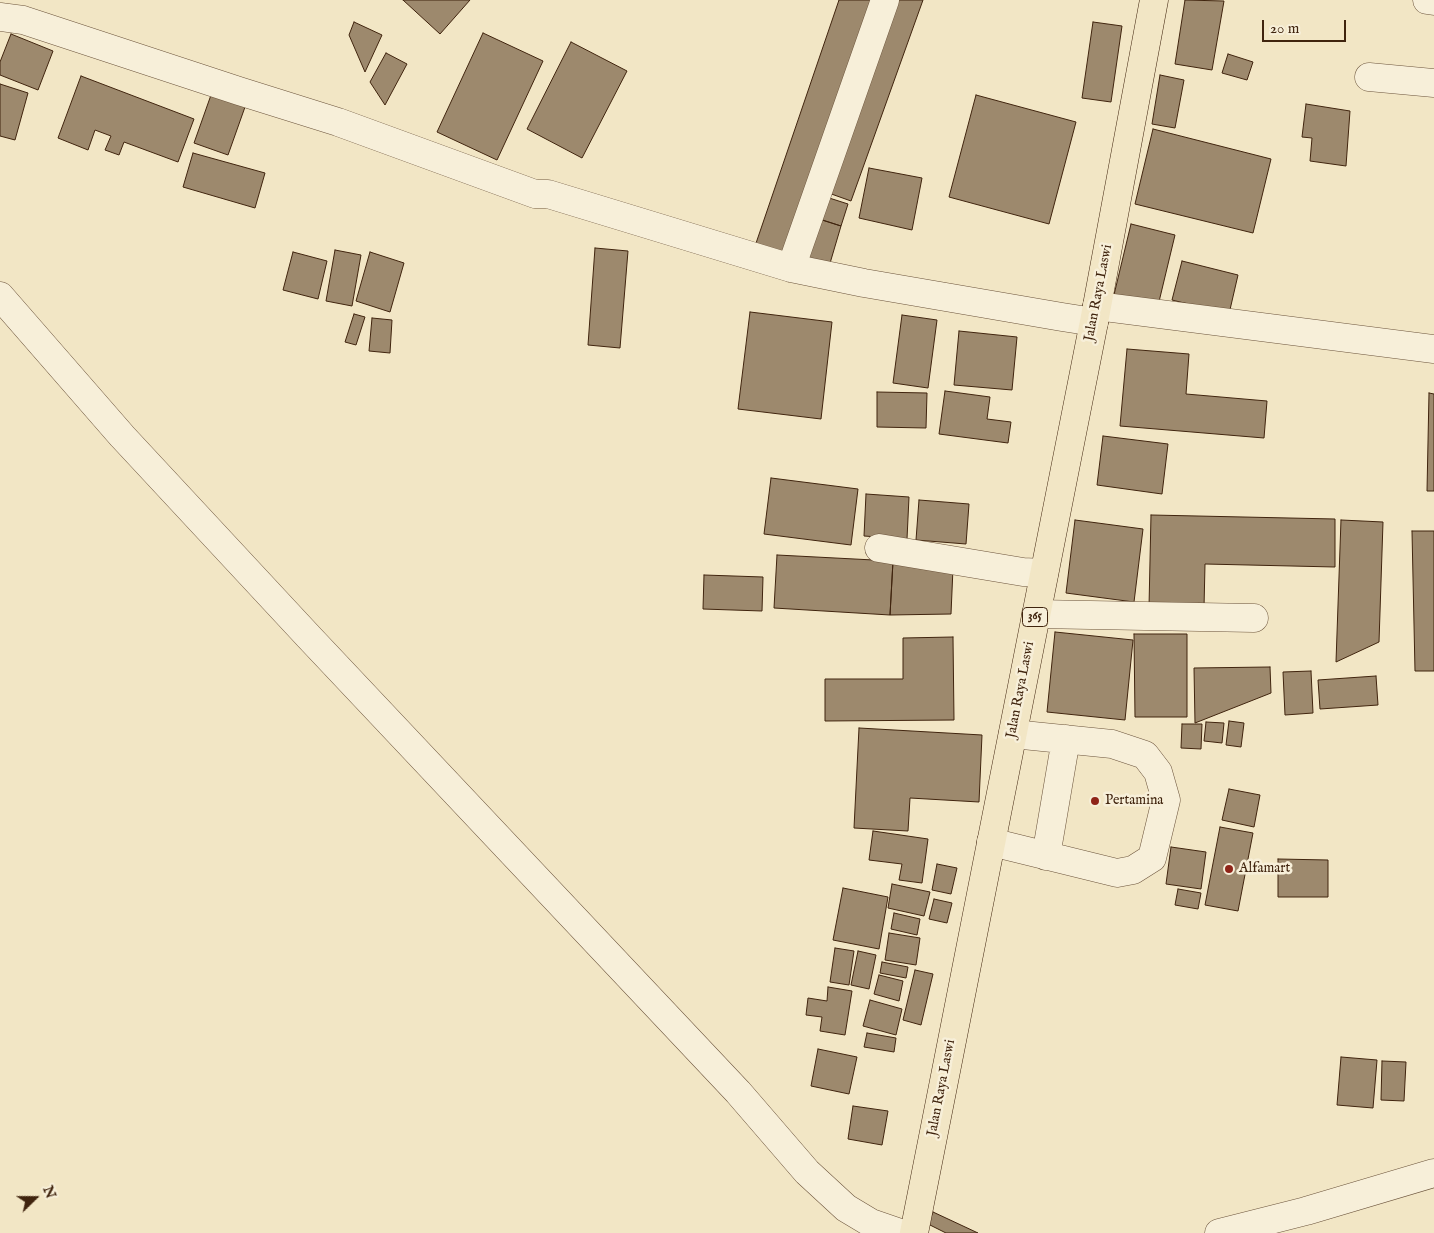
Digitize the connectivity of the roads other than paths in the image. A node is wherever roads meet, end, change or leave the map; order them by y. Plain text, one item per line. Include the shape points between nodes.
1 (885, 0) edge
2 (1154, 0) edge
3 (1428, 0) edge
4 (1434, 1) edge
5 (0, 17) edge
6 (1370, 77) dead end
7 (1434, 83) edge
8 (796, 274) junction
9 (0, 296) edge
10 (1094, 321) junction
11 (1434, 349) edge
12 (879, 548) dead end
13 (1044, 574) junction
14 (1036, 614) junction
15 (1254, 618) dead end
16 (1013, 734) junction
17 (1066, 740) junction
18 (991, 842) junction
19 (1046, 856) junction
20 (1434, 1173) edge
21 (900, 1233) edge
22 (914, 1233) edge
23 (1219, 1233) edge

1 - 8 street
2 - 10 main road, Jalan Raya Laswi / 365
3 - 4 street
5 - 8 street via 23,20 338,122 535,194 548,194
6 - 7 street
8 - 10 street
9 - 21 street via 122,436 738,1092 807,1172 846,1208 871,1223
10 - 11 street
10 - 13 main road, Jalan Raya Laswi / 365
12 - 13 street
13 - 14 main road, Jalan Raya Laswi / 365
14 - 15 street
14 - 16 main road, Jalan Raya Laswi / 365
16 - 17 street
16 - 18 main road, Jalan Raya Laswi / 365
17 - 19 street
17 - 19 street via 1112,744 1145,755 1158,772 1166,800 1152,858 1133,870 1117,873
18 - 19 street
18 - 22 main road, Jalan Raya Laswi / 365
20 - 23 street

